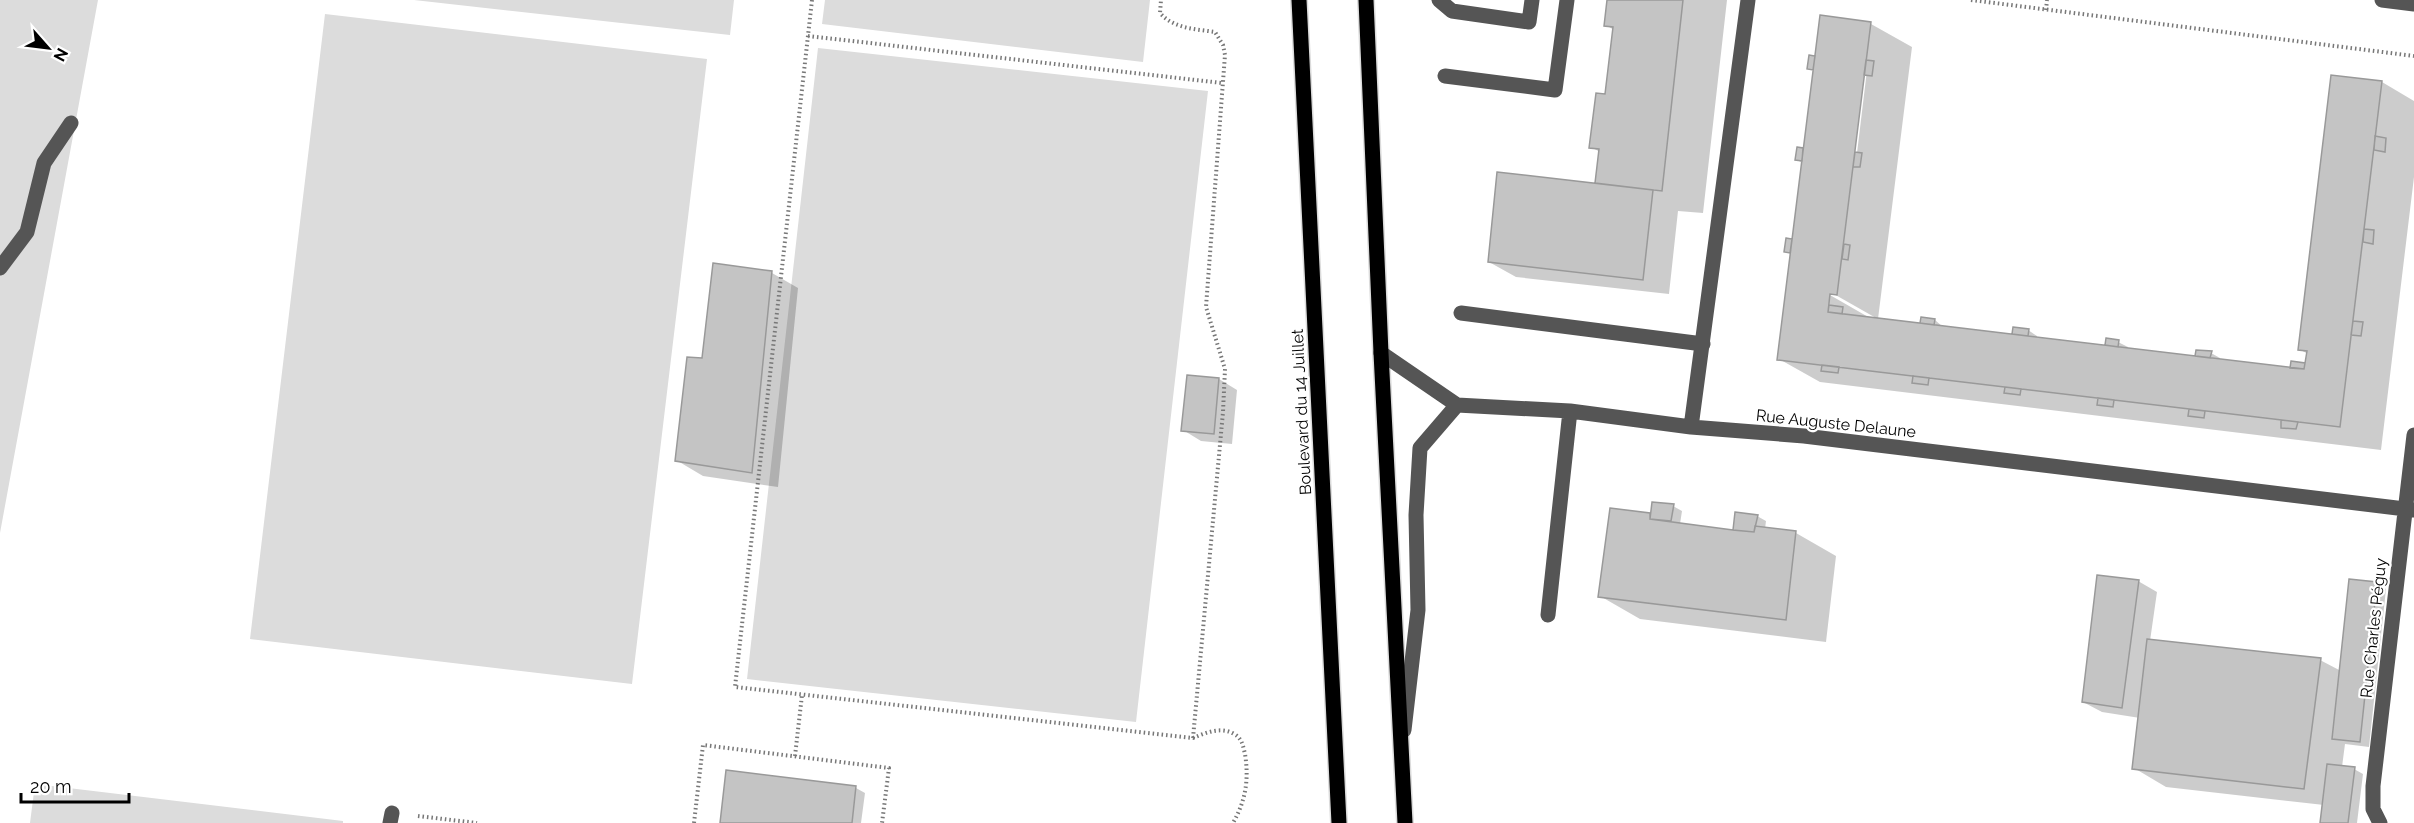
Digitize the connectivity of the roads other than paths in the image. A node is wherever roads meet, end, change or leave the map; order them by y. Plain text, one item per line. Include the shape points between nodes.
1 (1299, 0) edge
2 (1366, 0) edge
3 (1439, 0) edge
4 (1532, 0) edge
5 (1567, 0) edge
6 (1748, 0) edge
7 (2382, 0) edge
8 (2414, 4) edge
9 (1445, 76) dead end
10 (71, 123) dead end
11 (0, 268) edge
12 (1461, 314) dead end
13 (1702, 344) junction
14 (1381, 353) junction
15 (1456, 405) junction
16 (1570, 411) junction
17 (1691, 427) junction
18 (2414, 435) edge
19 (2409, 509) edge
20 (1548, 615) dead end
21 (1401, 757) junction
22 (1339, 823) edge
23 (1405, 823) edge
24 (2380, 823) edge

1 - 22 main road, Boulevard du 14 Juillet
2 - 14 main road
3 - 4 street via 1452,11 1529,22
5 - 9 street via 1555,90
6 - 13 street
7 - 8 street
10 - 11 street via 44,163 27,232
12 - 13 street
13 - 17 street
14 - 15 street
14 - 21 main road
15 - 16 street, Rue Auguste Delaune
15 - 21 street via 1420,448 1416,515 1418,610
16 - 17 street, Rue Auguste Delaune
16 - 20 street
17 - 19 street, Rue Auguste Delaune via 1804,436
18 - 19 street, Rue Charles Péguy
19 - 24 street, Rue Charles Péguy via 2373,786 2373,808
21 - 23 main road

